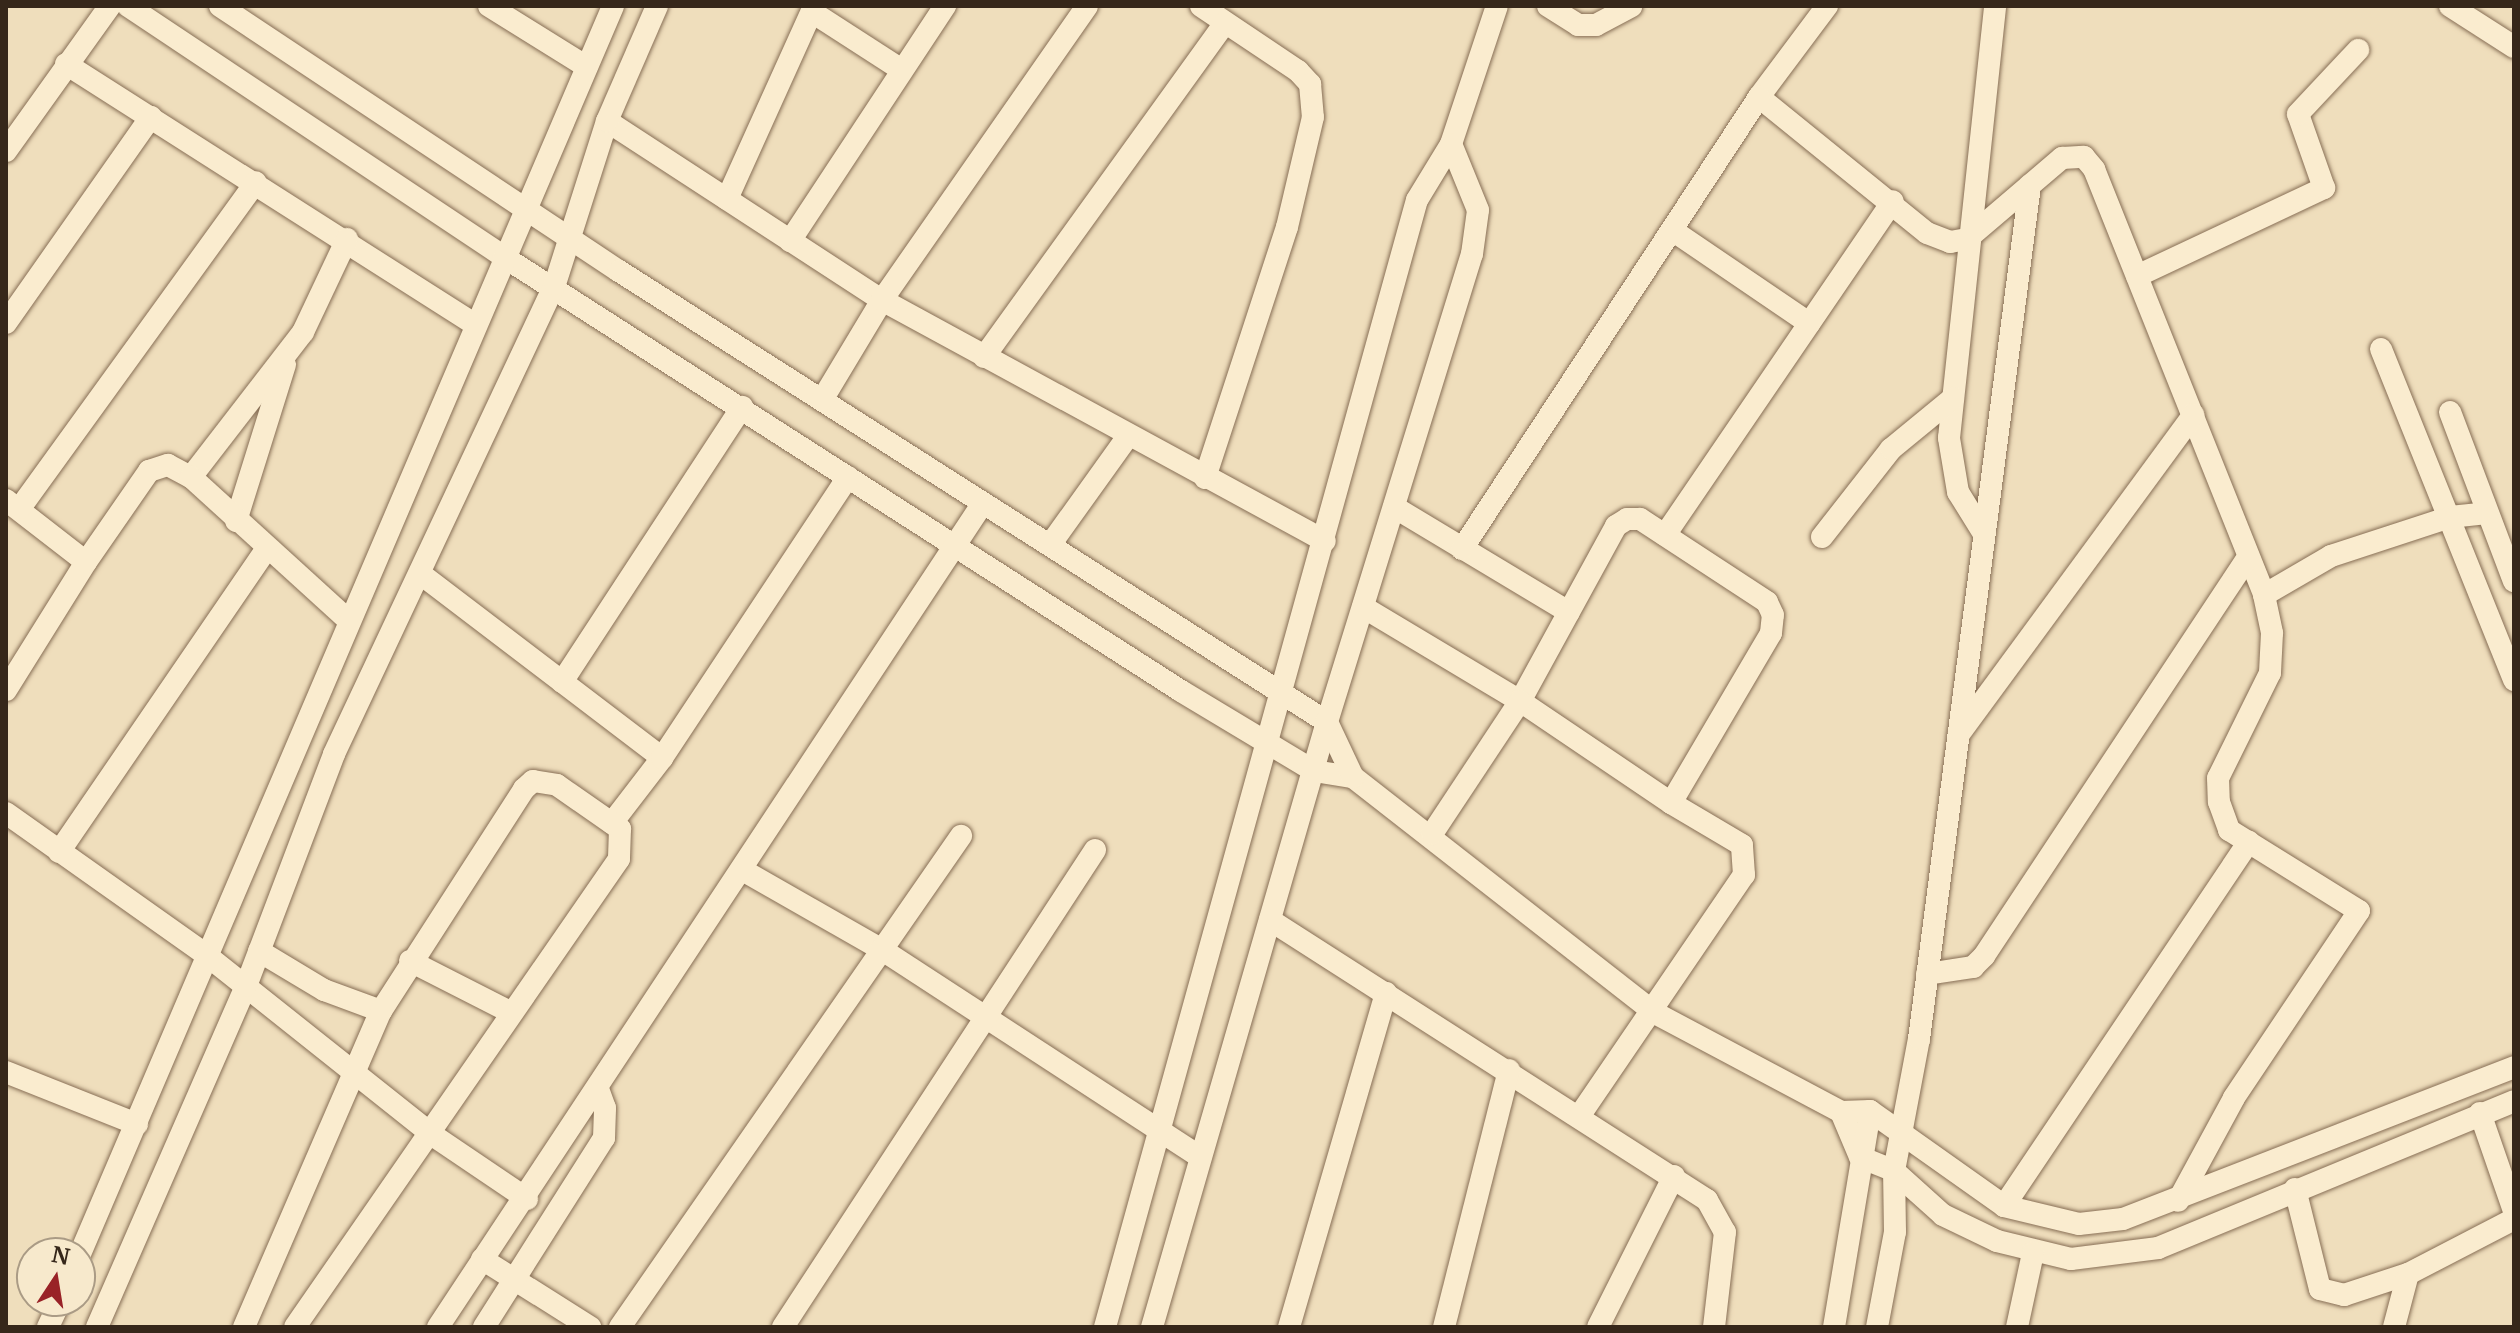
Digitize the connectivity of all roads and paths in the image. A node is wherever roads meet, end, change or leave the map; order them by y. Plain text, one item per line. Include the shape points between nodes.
1 (110, 6) edge
2 (128, 6) edge
3 (220, 6) edge
4 (489, 6) edge
5 (613, 6) edge
6 (657, 6) edge
7 (945, 6) edge
8 (1087, 6) edge
9 (1201, 6) edge
10 (1497, 6) edge
11 (1548, 6) edge
12 (1631, 6) edge
13 (1827, 6) edge
14 (1995, 6) edge
15 (2450, 6) edge
16 (813, 9) edge
17 (1225, 23) junction
18 (2514, 47) edge
19 (2358, 50) dead end
20 (66, 64) junction
21 (587, 67) junction
22 (902, 70) junction
23 (1759, 97) junction
24 (151, 117) junction
25 (607, 121) junction
26 (1451, 144) junction
27 (6, 151) edge
28 (256, 182) junction
29 (2030, 185) junction
30 (727, 199) junction
31 (1893, 201) junction
32 (526, 208) junction
33 (1672, 230) junction
34 (1972, 236) junction
35 (571, 238) junction
36 (347, 239) junction
37 (790, 241) junction
38 (504, 257) junction
39 (2137, 276) junction
40 (555, 284) junction
41 (882, 300) junction
42 (6, 323) edge
43 (1809, 323) junction
44 (475, 325) junction
45 (2381, 349) dead end
46 (289, 352) junction
47 (984, 357) junction
48 (1953, 398) junction
49 (822, 400) junction
50 (742, 407) junction
51 (2450, 412) dead end
52 (2193, 415) junction
53 (1128, 436) junction
54 (191, 477) junction
55 (848, 477) junction
56 (1205, 478) junction
57 (983, 503) junction
58 (13, 504) edge
59 (1394, 507) junction
60 (2487, 513) junction
61 (2450, 517) junction
62 (236, 521) junction
63 (1984, 534) junction
64 (1665, 535) junction
65 (1822, 537) dead end
66 (1325, 541) junction
67 (1050, 545) junction
68 (958, 549) junction
69 (1462, 549) junction
70 (266, 550) junction
71 (86, 562) junction
72 (2245, 562) junction
73 (422, 575) junction
74 (2514, 581) edge
75 (2264, 595) junction
76 (1363, 607) junction
77 (1569, 612) junction
78 (348, 620) junction
79 (2514, 680) edge
80 (562, 682) junction
81 (6, 690) edge
82 (1285, 695) junction
83 (1520, 701) junction
84 (1327, 722) junction
85 (1958, 735) junction
86 (1270, 747) junction
87 (662, 758) junction
88 (1314, 771) junction
89 (1353, 777) junction
90 (1671, 803) junction
91 (6, 813) edge
92 (612, 823) junction
93 (1432, 834) junction
94 (961, 836) dead end
95 (2249, 842) junction
96 (1095, 850) dead end
97 (59, 852) junction
98 (744, 871) junction
99 (1270, 920) junction
100 (881, 949) junction
101 (259, 951) junction
102 (205, 954) junction
103 (410, 961) junction
104 (1927, 974) junction
105 (246, 986) junction
106 (1386, 993) junction
107 (381, 1011) junction
108 (512, 1013) junction
109 (1655, 1013) junction
110 (990, 1019) junction
111 (2514, 1067) edge
112 (355, 1069) junction
113 (1509, 1070) junction
114 (6, 1072) edge
115 (598, 1089) junction
116 (2514, 1101) edge
117 (1870, 1111) junction
118 (1841, 1112) junction
119 (2480, 1113) junction
120 (1580, 1115) junction
121 (137, 1124) junction
122 (1159, 1127) junction
123 (1901, 1132) junction
124 (431, 1134) junction
125 (1200, 1157) junction
126 (1860, 1157) junction
127 (1894, 1171) junction
128 (1674, 1176) junction
129 (2295, 1189) junction
130 (527, 1199) junction
131 (2178, 1201) junction
132 (2004, 1206) junction
133 (2514, 1211) edge
134 (2514, 1219) edge
135 (87, 1237) edge
136 (2033, 1253) junction
137 (482, 1259) junction
138 (2408, 1274) junction
139 (516, 1280) junction
140 (97, 1327) edge
141 (244, 1327) edge
142 (295, 1327) edge
143 (438, 1327) edge
144 (484, 1327) edge
145 (590, 1327) edge
146 (620, 1327) edge
147 (783, 1327) edge
148 (1105, 1327) edge
149 (1152, 1327) edge
150 (1289, 1327) edge
151 (1444, 1327) edge
152 (1598, 1327) edge
153 (1714, 1327) edge
154 (1834, 1327) edge
155 (1877, 1327) edge
156 (2017, 1327) edge
157 (2394, 1327) edge

1 - 20 street
2 - 38 street
3 - 32 street
4 - 21 street
5 - 21 street
6 - 25 street
7 - 22 street
8 - 41 street
9 - 17 street
10 - 26 street
11 - 12 street via 1578,25 1596,25
13 - 23 street
14 - 34 street
15 - 18 street
16 - 22 street
16 - 30 street
17 - 47 street
17 - 56 street via 1298,71 1310,84 1313,117 1287,227
19 - 39 street via 2298,114 2324,188
20 - 24 street
20 - 27 street
21 - 32 street
22 - 37 street
23 - 31 street
23 - 33 street
24 - 28 street
24 - 42 street
25 - 30 street
25 - 35 street
26 - 59 street via 1478,210 1472,254
26 - 66 street via 1417,200
28 - 36 street
28 - 58 street
29 - 34 street
29 - 39 street via 2062,158 2084,157
29 - 63 street
30 - 37 street
31 - 34 street via 1927,233 1950,242
31 - 43 street
32 - 35 street
32 - 38 street
33 - 43 street
33 - 69 street
34 - 48 street
35 - 40 street
35 - 49 street
36 - 44 street
36 - 46 street
37 - 41 street
38 - 40 street
38 - 44 street
39 - 52 street
40 - 50 street
40 - 73 street
41 - 47 street
41 - 49 street
43 - 64 street
44 - 78 street
45 - 61 street
46 - 54 street
46 - 62 street
47 - 53 street
48 - 63 street via 1950,468
48 - 65 street via 1891,449
49 - 57 street
50 - 55 street
50 - 80 street
51 - 60 street
52 - 72 street
52 - 85 street
53 - 56 street
53 - 67 street
54 - 62 street
54 - 71 street via 168,465 149,471
55 - 68 street
55 - 87 street
56 - 66 street
57 - 67 street
57 - 68 street
58 - 71 street
59 - 69 street
59 - 76 street
60 - 61 street
60 - 74 street
61 - 75 street via 2331,556
61 - 79 street
62 - 70 street
63 - 85 street
64 - 77 street via 1640,519 1616,526
64 - 90 street via 1767,602 1773,615 1771,633
66 - 82 street
67 - 82 street
68 - 86 street
68 - 98 street
69 - 77 street
70 - 78 street
70 - 97 street
71 - 81 street
72 - 75 street
72 - 104 street via 1984,956 1973,967
73 - 80 street
73 - 101 street via 334,754
75 - 95 street via 2272,633 2270,673 2217,786 2229,830
76 - 83 street
76 - 84 street
77 - 83 street
78 - 102 street
80 - 87 street
82 - 84 street
82 - 86 street
83 - 90 street
83 - 93 street
84 - 88 street
84 - 89 street
85 - 104 street
86 - 88 street
86 - 122 street
87 - 92 street
88 - 89 street
88 - 99 street
89 - 93 street
90 - 109 street via 1742,845 1747,857 1744,875
91 - 97 street
92 - 103 street via 557,785 533,781
92 - 108 street via 623,833 619,859
93 - 109 street
94 - 100 street
95 - 131 street via 2359,911 2234,1098
95 - 132 street
96 - 110 street
97 - 102 street
98 - 100 street
98 - 115 street
99 - 106 street
99 - 125 street
100 - 110 street
100 - 146 street
101 - 105 street
101 - 107 street via 332,994
102 - 105 street
102 - 121 street
103 - 107 street
103 - 108 street
104 - 123 street
105 - 112 street
105 - 140 street
106 - 113 street
106 - 150 street
107 - 112 street
108 - 124 street
109 - 118 street
109 - 120 street
110 - 122 street
110 - 147 street
111 - 131 street
112 - 124 street
112 - 141 street
113 - 120 street
113 - 151 street
114 - 121 street
115 - 130 street
115 - 139 street via 605,1108 604,1138
116 - 119 street
117 - 118 street
117 - 123 street
117 - 126 street
118 - 126 street
119 - 129 street
119 - 133 street via 2489,1155
120 - 128 street
121 - 135 street
122 - 125 street
122 - 148 street
123 - 127 street
123 - 132 street
124 - 130 street
124 - 142 street
125 - 149 street
126 - 127 street
126 - 154 street
127 - 136 street via 1943,1215
127 - 155 street via 1895,1232
128 - 152 street
128 - 153 street via 1707,1200 1725,1232
129 - 136 street via 2158,1248 2071,1259
129 - 138 street via 2320,1289 2344,1295
130 - 137 street
131 - 132 street via 2123,1219 2079,1224
134 - 138 street
136 - 156 street
137 - 139 street
137 - 143 street
138 - 157 street
139 - 144 street
139 - 145 street

